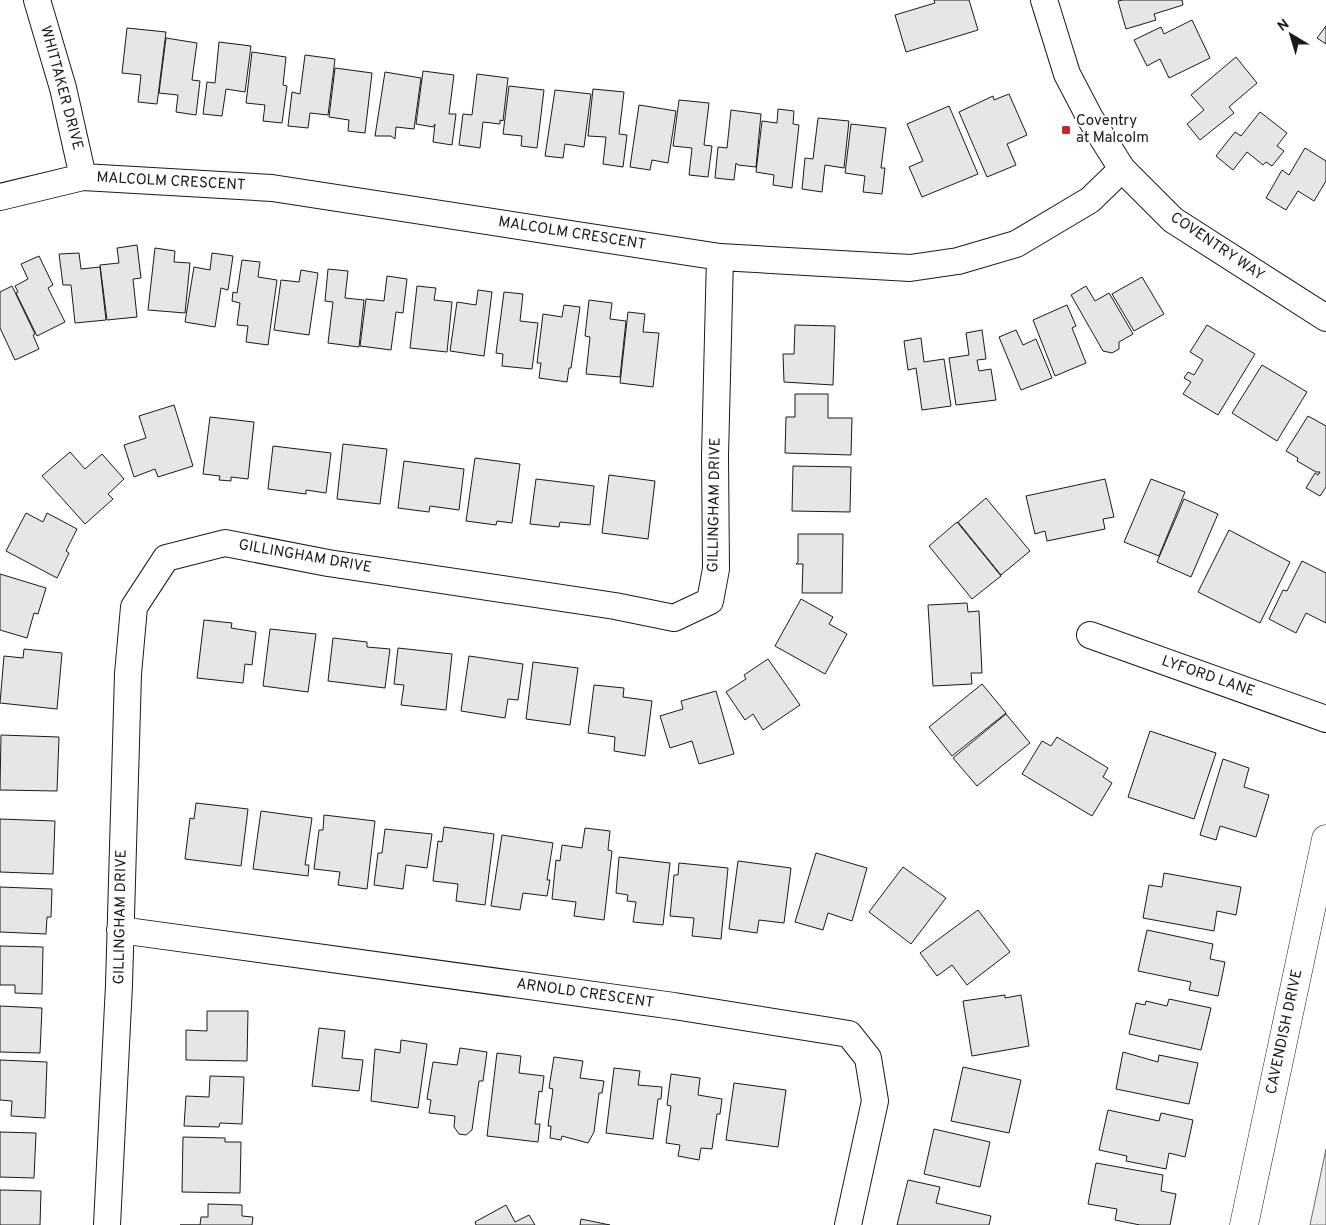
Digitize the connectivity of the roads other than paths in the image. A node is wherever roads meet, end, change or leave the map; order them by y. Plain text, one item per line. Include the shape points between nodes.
1 (37, 0) edge
2 (1044, 0) edge
3 (1122, 169) junction
4 (83, 177) junction
5 (0, 197) edge
6 (720, 257) junction
7 (1326, 318) edge
8 (1090, 636) dead end
9 (1326, 719) edge
10 (1326, 840) edge
11 (120, 930) junction
12 (107, 1225) edge
13 (848, 1225) edge
14 (1244, 1225) edge

1 - 4 street, WHITTAKER DRIVE via 63,88
2 - 3 street, COVENTRY WAY via 1067,74
3 - 6 street, MALCOLM CRESCENT via 1090,200 1016,244 958,261 910,268
3 - 7 street, COVENTRY WAY via 1173,220
4 - 5 street, MALCOLM CRESCENT
4 - 6 street, MALCOLM CRESCENT via 272,188
6 - 11 street, GILLINGHAM DRIVE via 716,569 710,601 674,618 615,606 328,563 225,543 166,558 134,608 128,674
8 - 9 street, LYFORD LANE
10 - 14 street, CAVENDISH DRIVE
11 - 12 street, GILLINGHAM DRIVE
11 - 13 street, ARNOLD CRESCENT via 674,1006 849,1034 868,1058 876,1101

